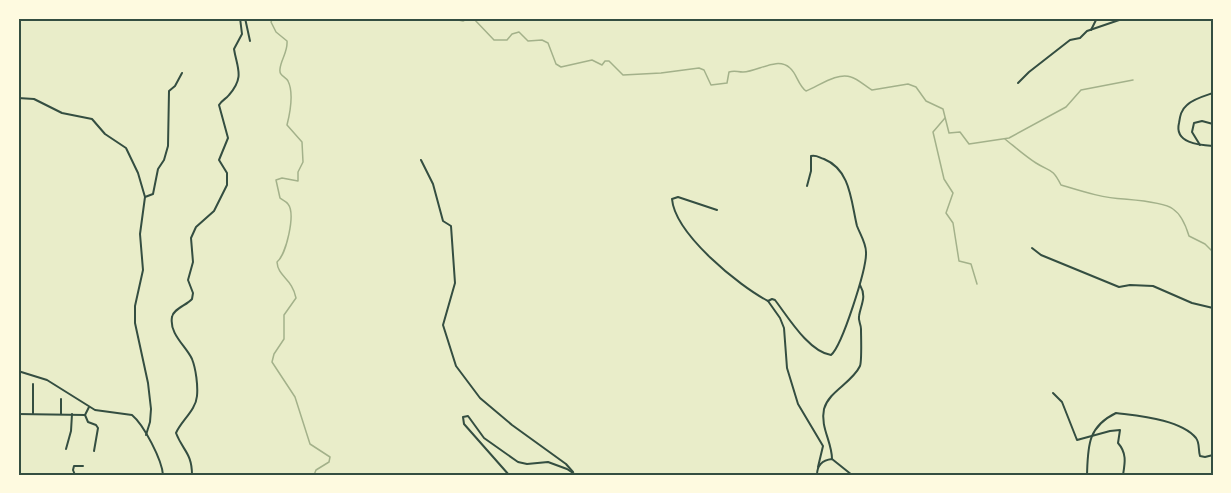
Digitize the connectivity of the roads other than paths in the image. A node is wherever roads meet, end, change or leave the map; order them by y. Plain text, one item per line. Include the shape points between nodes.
1 (240, 18) edge
2 (245, 18) edge
3 (1097, 18) edge
4 (1125, 18) edge
5 (1091, 30) junction
6 (250, 41) dead end
7 (182, 73) dead end
8 (1018, 83) dead end
9 (1213, 93) edge
10 (18, 98) edge
11 (1213, 124) edge
12 (1200, 145) junction
13 (1213, 146) edge
14 (422, 160) dead end
15 (807, 186) dead end
16 (145, 197) junction
17 (717, 210) dead end
18 (1032, 249) dead end
19 (860, 285) junction
20 (768, 301) junction
21 (1213, 308) edge
22 (18, 371) edge
23 (33, 384) dead end
24 (1053, 393) dead end
25 (61, 399) dead end
26 (89, 407) junction
27 (18, 414) edge
28 (33, 414) junction
29 (61, 414) junction
30 (72, 414) junction
31 (85, 415) junction
32 (146, 435) junction
33 (1091, 436) junction
34 (66, 449) dead end
35 (94, 451) dead end
36 (1213, 455) edge
37 (832, 459) junction
38 (83, 466) dead end
39 (818, 467) junction
40 (573, 472) junction
41 (75, 475) edge
42 (163, 475) edge
43 (192, 475) edge
44 (509, 475) edge
45 (576, 475) edge
46 (817, 475) edge
47 (852, 475) edge
48 (1087, 475) edge
49 (1123, 475) edge

1 - 43 street via 241,38 234,49 239,78 220,103 228,138 219,160 228,181 214,211 192,234 193,262 188,280 192,298 172,318 179,341 194,362 196,402 177,433 192,462
2 - 6 street
3 - 5 street
4 - 5 street
5 - 8 street via 1058,48
7 - 16 street via 169,91 164,160 153,194
9 - 12 street via 1189,103 1181,112 1179,133 1190,143
10 - 16 street via 34,99 62,113 92,119 126,148
11 - 12 street via 1194,123 1192,132
12 - 13 street
14 - 40 street via 443,221 451,226 455,283 443,325 456,366 480,399
15 - 19 street via 813,155 829,161 848,186 867,253
16 - 32 street via 140,219 143,270 135,323 151,409
17 - 20 street via 678,197 672,199 699,246 724,270
18 - 21 street via 1119,287 1153,286
19 - 20 street via 838,346 831,355 805,339 775,300
19 - 37 street via 864,299 858,318 861,364 824,409
20 - 39 street via 784,328 786,363 798,404 823,446
22 - 26 street via 47,380
23 - 28 street
24 - 33 street via 1062,402 1076,439
25 - 29 street
26 - 31 street
26 - 32 street via 100,412 129,414
27 - 28 street
28 - 29 street
29 - 30 street
30 - 31 street
30 - 34 street
31 - 35 street via 98,428
32 - 42 street
33 - 36 street via 1116,413 1155,418 1193,436 1202,457
33 - 48 street
33 - 49 street via 1120,430 1118,443 1125,459
37 - 39 street
37 - 47 street
38 - 41 street via 74,466
39 - 46 street
40 - 44 street via 545,461 520,463 493,446 464,416 464,424
40 - 45 street

